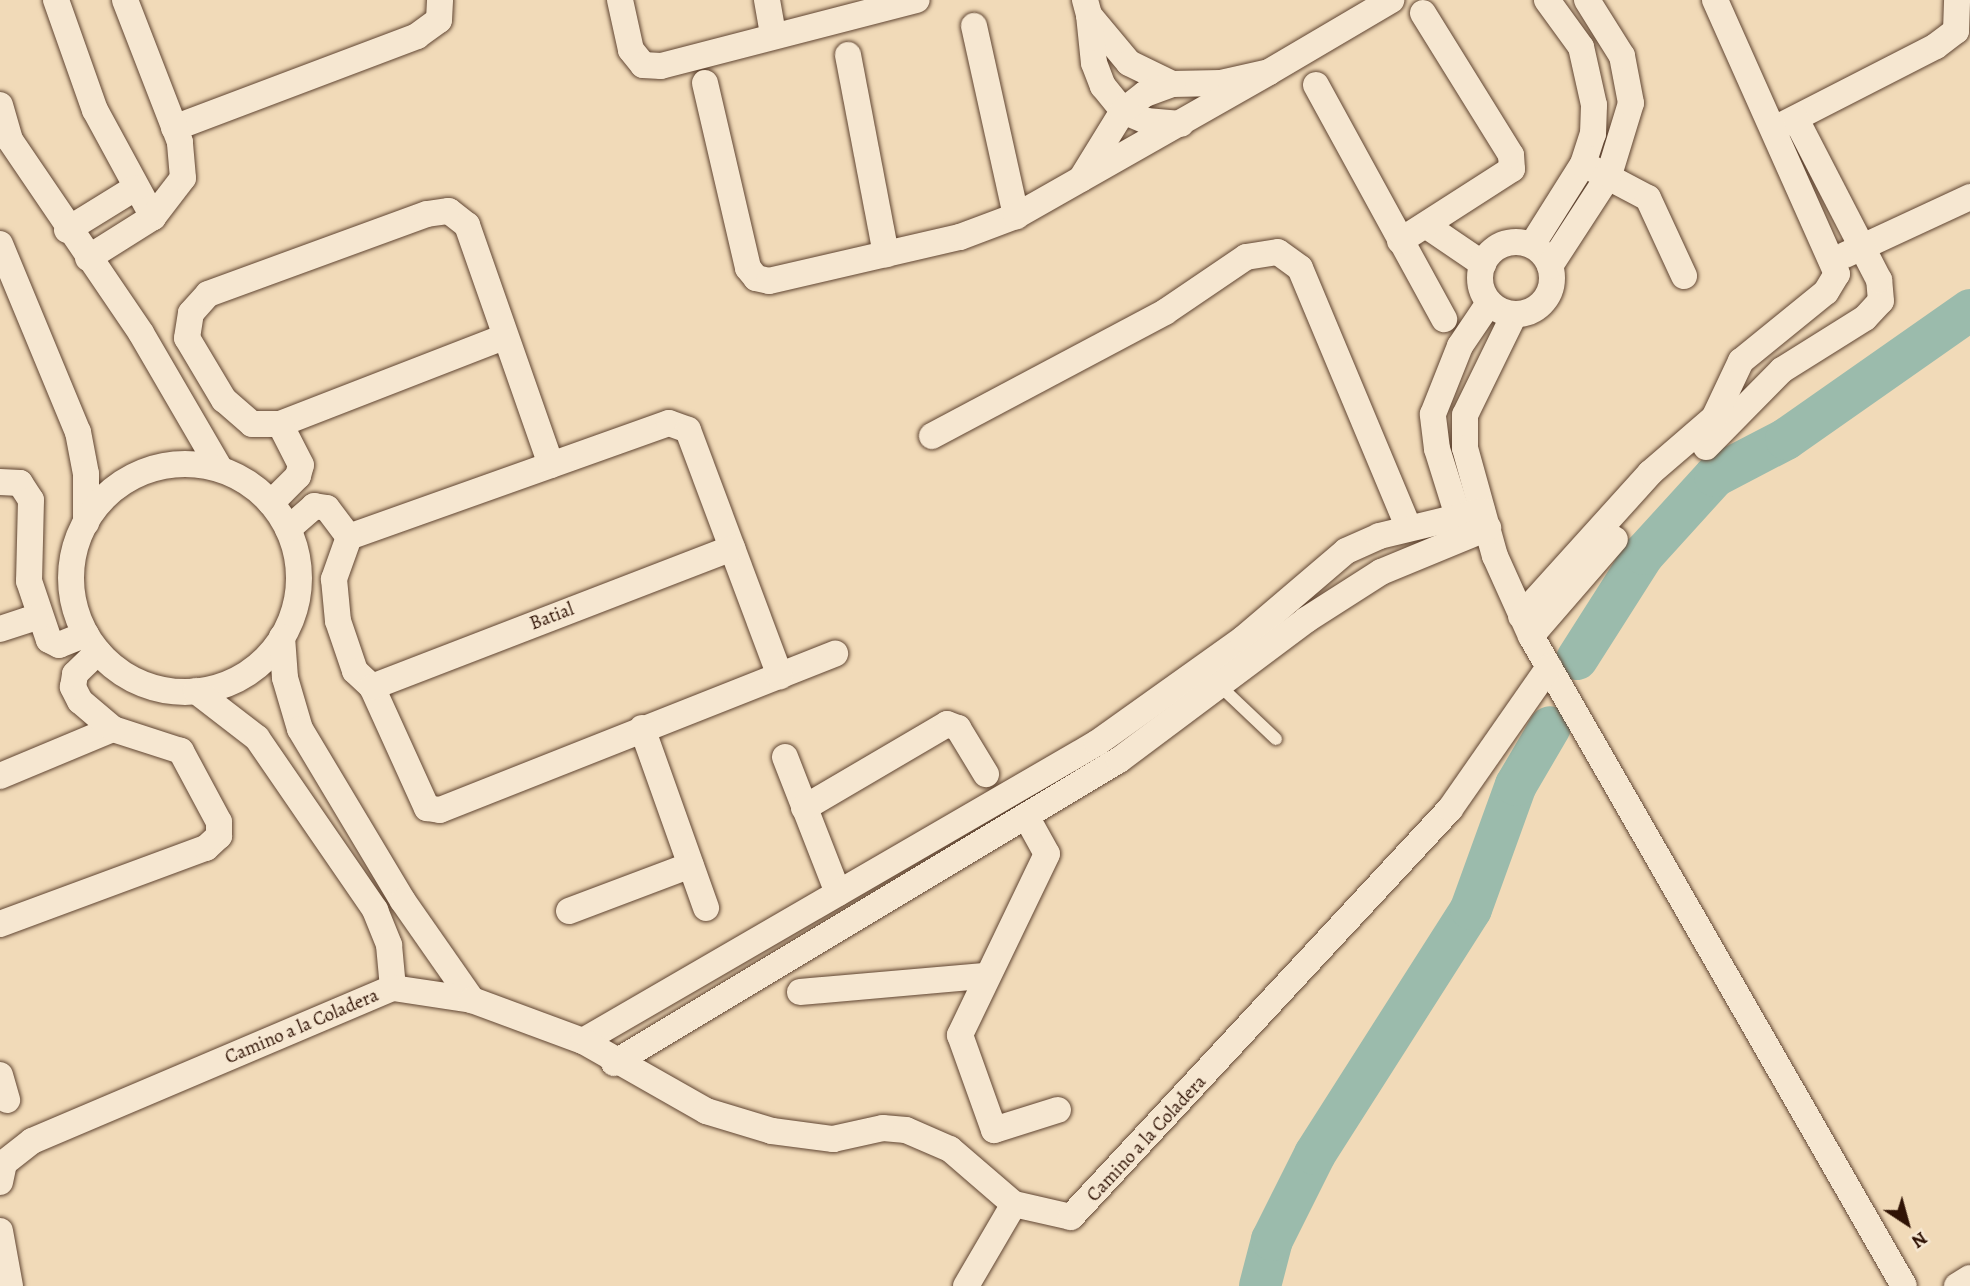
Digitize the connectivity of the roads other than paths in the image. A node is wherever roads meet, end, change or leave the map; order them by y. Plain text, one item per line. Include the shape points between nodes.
1 (56, 0) edge
2 (126, 0) edge
3 (440, 0) edge
4 (620, 0) edge
5 (767, 0) edge
6 (917, 0) edge
7 (1391, 0) edge
8 (1547, 0) edge
9 (1587, 0) edge
10 (1715, 0) edge
11 (1957, 0) edge
12 (1087, 8) edge
13 (1423, 13) dead end
14 (974, 26) dead end
15 (773, 34) junction
16 (848, 55) dead end
17 (1269, 72) junction
18 (705, 83) dead end
19 (1172, 84) junction
20 (1316, 85) dead end
21 (0, 105) edge
22 (1123, 111) junction
23 (1181, 124) junction
24 (1785, 124) junction
25 (174, 128) junction
26 (1583, 164) junction
27 (1609, 175) junction
28 (1080, 181) junction
29 (135, 188) junction
30 (1970, 197) edge
31 (1016, 216) junction
32 (153, 217) junction
33 (1427, 226) junction
34 (67, 230) junction
35 (1400, 241) junction
36 (0, 244) edge
37 (1532, 245) junction
38 (1860, 250) junction
39 (886, 254) junction
40 (88, 258) junction
41 (1834, 260) junction
42 (1483, 264) junction
43 (1550, 266) junction
44 (1684, 276) dead end
45 (1489, 303) junction
46 (1514, 315) junction
47 (1444, 319) dead end
48 (504, 337) junction
49 (280, 425) junction
50 (932, 436) dead end
51 (551, 465) junction
52 (220, 469) junction
53 (0, 482) edge
54 (271, 503) junction
55 (86, 523) junction
56 (1473, 523) junction
57 (1409, 528) junction
58 (288, 529) junction
59 (349, 537) junction
60 (732, 548) junction
61 (37, 617) junction
62 (1526, 626) junction
63 (0, 629) edge
64 (282, 637) junction
65 (92, 643) junction
66 (1250, 649) junction
67 (835, 654) dead end
68 (1549, 667) junction
69 (780, 676) junction
70 (1220, 686) junction
71 (372, 687) junction
72 (196, 691) junction
73 (642, 728) junction
74 (113, 729) junction
75 (1276, 739) dead end
76 (785, 757) dead end
77 (986, 774) dead end
78 (0, 776) edge
79 (804, 808) junction
80 (1026, 816) junction
81 (691, 865) junction
82 (828, 899) junction
83 (706, 908) dead end
84 (569, 911) dead end
85 (0, 924) edge
86 (833, 930) junction
87 (984, 976) junction
88 (393, 988) junction
89 (800, 992) dead end
90 (472, 1000) junction
91 (583, 1041) junction
92 (614, 1063) junction
93 (0, 1075) edge
94 (7, 1100) dead end
95 (1058, 1110) dead end
96 (0, 1182) edge
97 (1014, 1204) junction
98 (0, 1231) edge
99 (1970, 1278) edge
100 (10, 1286) edge
101 (966, 1286) edge
102 (1904, 1286) edge
103 (1956, 1286) edge

1 - 29 street via 95,110
2 - 25 street
3 - 25 street via 439,20 417,36
4 - 15 street via 631,50 643,65 661,66
5 - 15 street
6 - 15 street
7 - 17 street
8 - 26 street via 1581,47 1591,80 1593,134
9 - 27 street via 1622,56 1631,103
10 - 24 street
11 - 24 street via 1956,31 1936,46
12 - 19 street via 1129,62
12 - 22 street via 1094,63 1103,86
13 - 33 street via 1511,155 1512,169
14 - 31 street
16 - 39 street
17 - 19 street via 1221,83
17 - 23 street
18 - 39 street via 748,268 756,278 769,281
19 - 22 street via 1145,94
20 - 35 street
21 - 34 street via 10,140
22 - 23 street via 1146,121
22 - 28 street
23 - 28 street
24 - 38 street
24 - 41 street
25 - 32 street via 183,178
26 - 27 street
26 - 37 street
27 - 43 street
27 - 44 street via 1648,198
28 - 31 street
29 - 32 street
29 - 34 street
30 - 38 street
31 - 39 street via 960,237
32 - 40 street
33 - 35 street
33 - 42 street
34 - 40 street
35 - 47 street
36 - 55 street via 78,432 86,474
37 - 42 street via 1503,244
37 - 43 street
38 - 41 street
38 - 62 street via 1879,281 1881,301 1865,318 1782,370 1725,431 1673,473
40 - 52 street via 141,333
41 - 62 street via 1837,274 1826,292 1741,361 1714,418 1650,473
42 - 45 street via 1482,291
43 - 46 street via 1551,287 1541,306
45 - 46 street
45 - 56 street via 1460,346 1433,414 1437,449
46 - 56 street via 1465,415
48 - 49 street
48 - 49 street via 467,225 449,211 427,214 208,295 191,313 187,338 224,400 252,424
48 - 51 street
49 - 54 street via 301,466
50 - 57 street via 1165,312 1246,257 1278,252 1300,268
51 - 59 street
51 - 60 street via 680,424 688,430
52 - 54 street
52 - 55 street via 179,464 139,474 105,497
53 - 61 street via 20,483 31,500 29,581
54 - 58 street
55 - 65 street via 71,572 72,594
56 - 57 street
56 - 62 street via 1495,556
56 - 66 street
57 - 66 street via 1346,551
58 - 59 street via 314,506 327,508
58 - 64 street via 299,579
59 - 71 street via 334,579 338,621 355,671
60 - 69 street
60 - 71 street, Batial
61 - 63 street
61 - 65 street via 49,640 60,645
62 - 68 street
64 - 72 street via 237,678
64 - 90 street via 285,678 300,729 403,901
65 - 72 street via 142,683
65 - 74 street via 73,687 80,701
66 - 70 street
66 - 82 street
67 - 69 street
68 - 97 street, Camino a la Coladera via 1450,809 1081,1211 1071,1217
68 - 102 street
69 - 73 street
70 - 75 lane
70 - 80 street via 1129,753
71 - 73 street via 427,808 440,810
72 - 88 street via 257,738 375,909 390,945
73 - 81 street
74 - 78 street
74 - 85 street via 181,751 219,822 219,836 206,848
76 - 79 street
77 - 79 street via 958,728 947,724
79 - 82 street
80 - 86 street
80 - 87 street via 1047,854
81 - 83 street
81 - 84 street
82 - 86 street
82 - 91 street
86 - 92 street
87 - 89 street
87 - 95 street via 960,1035 990,1125 1000,1131
88 - 90 street, Camino a la Coladera
88 - 96 street, Camino a la Coladera via 32,1141 4,1163
90 - 91 street, Camino a la Coladera
91 - 92 street, Camino a la Coladera
92 - 97 street, Camino a la Coladera via 706,1111 772,1132 833,1139 883,1128 906,1130 950,1149
93 - 94 street
97 - 101 street
98 - 100 street
99 - 103 street

